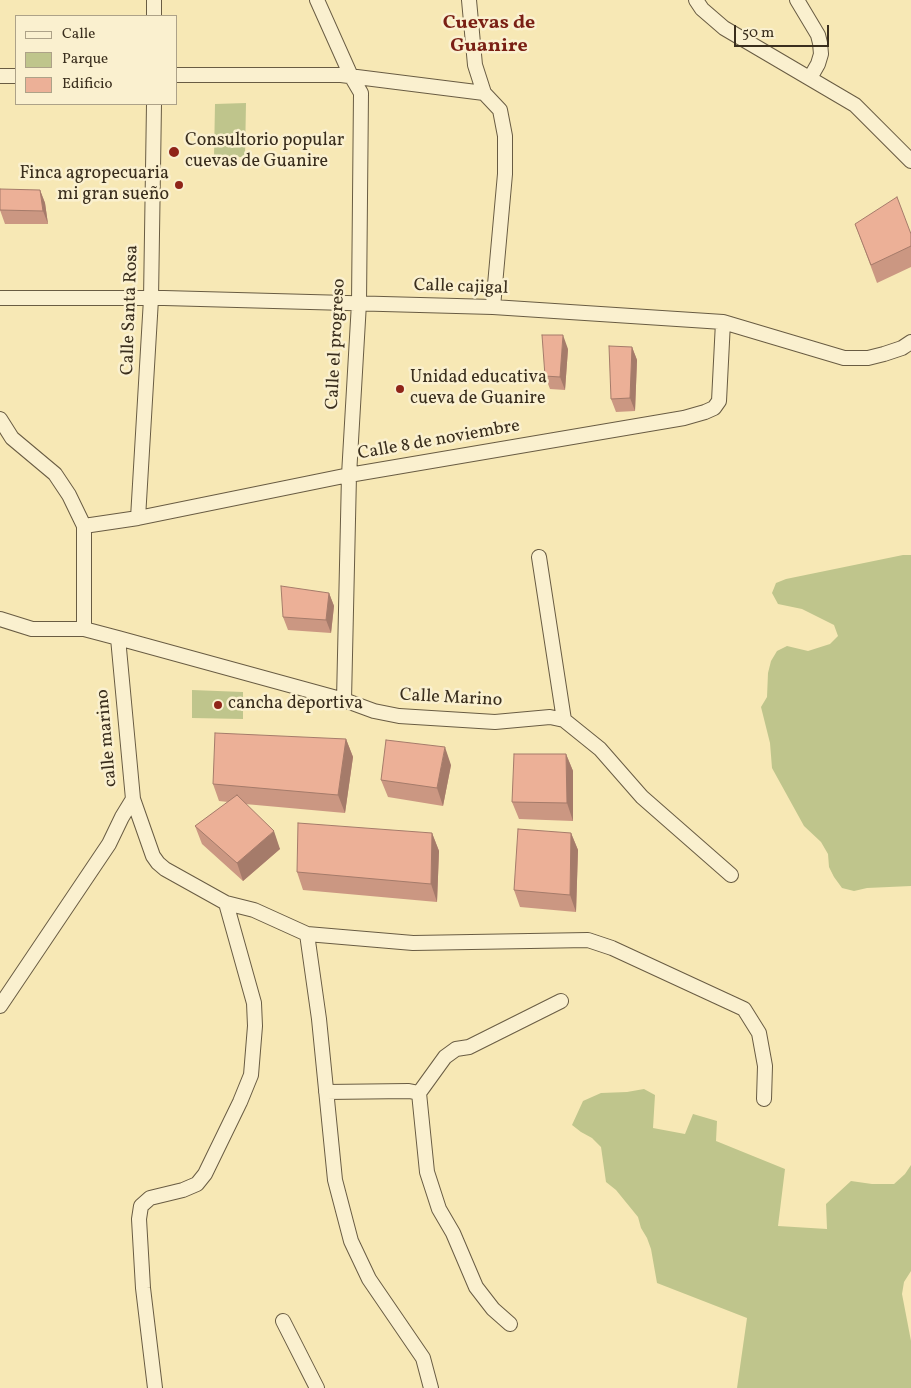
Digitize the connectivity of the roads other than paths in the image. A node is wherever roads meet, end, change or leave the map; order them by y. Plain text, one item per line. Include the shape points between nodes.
1 (154, 0) edge
2 (317, 0) edge
3 (469, 0) edge
4 (696, 0) edge
5 (797, 0) edge
6 (154, 15) edge
7 (178, 75) edge
8 (0, 76) edge
9 (15, 76) edge
10 (351, 76) junction
11 (810, 78) junction
12 (484, 93) junction
13 (154, 105) edge
14 (911, 161) edge
15 (0, 298) edge
16 (152, 299) junction
17 (359, 303) junction
18 (493, 307) junction
19 (723, 322) junction
20 (911, 342) edge
21 (0, 419) edge
22 (348, 475) junction
23 (138, 518) junction
24 (84, 526) junction
25 (539, 557) dead end
26 (0, 620) edge
27 (84, 629) junction
28 (118, 638) junction
29 (344, 700) junction
30 (564, 720) junction
31 (133, 800) junction
32 (731, 876) dead end
33 (226, 903) junction
34 (307, 934) junction
35 (561, 1000) dead end
36 (0, 1006) edge
37 (326, 1092) junction
38 (419, 1093) junction
39 (764, 1099) dead end
40 (283, 1320) dead end
41 (510, 1324) dead end
42 (155, 1388) edge
43 (316, 1388) edge
44 (431, 1388) edge

1 - 6 street
2 - 10 street, Calle el progreso
3 - 12 street via 475,65
4 - 11 street via 724,28
5 - 11 street via 820,43 821,54
7 - 10 street
8 - 9 street
10 - 12 street
10 - 17 street, Calle el progreso via 361,92
11 - 14 street via 855,105
12 - 18 street via 500,110 505,136 505,174
13 - 16 street, Calle Santa Rosa
15 - 16 street, Calle cajigal
16 - 17 street, Calle cajigal
16 - 23 street, Calle Santa Rosa
17 - 18 street, Calle cajigal
17 - 22 street, Calle el progreso
18 - 19 street, Calle cajigal
19 - 20 street, Calle cajigal via 844,358 868,358
19 - 22 street, Calle 8 de noviembre via 719,401 706,412
21 - 24 street via 12,438 54,474
22 - 23 street, Calle 8 de noviembre
22 - 29 street, Calle el progreso
23 - 24 street, Calle 8 de noviembre
24 - 27 street
25 - 30 street
26 - 27 street via 32,629
27 - 28 street
28 - 29 street, Calle Marino
28 - 31 street, calle marino
29 - 30 street, Calle Marino via 399,716 495,722 550,717
30 - 32 street via 600,750 642,797
31 - 33 street via 158,863
31 - 36 street, calle marino via 109,844
33 - 34 street via 254,910
33 - 42 street via 254,1002 251,1075 197,1184 150,1198 141,1206 143,1288
34 - 37 street
34 - 39 street via 413,944 588,940 612,948 744,1009 759,1033 765,1066
35 - 38 street via 469,1046 456,1049 445,1057
37 - 38 street
37 - 44 street via 335,1180 351,1241 369,1279 423,1358
38 - 41 street via 427,1172 439,1209 476,1288
40 - 43 street

